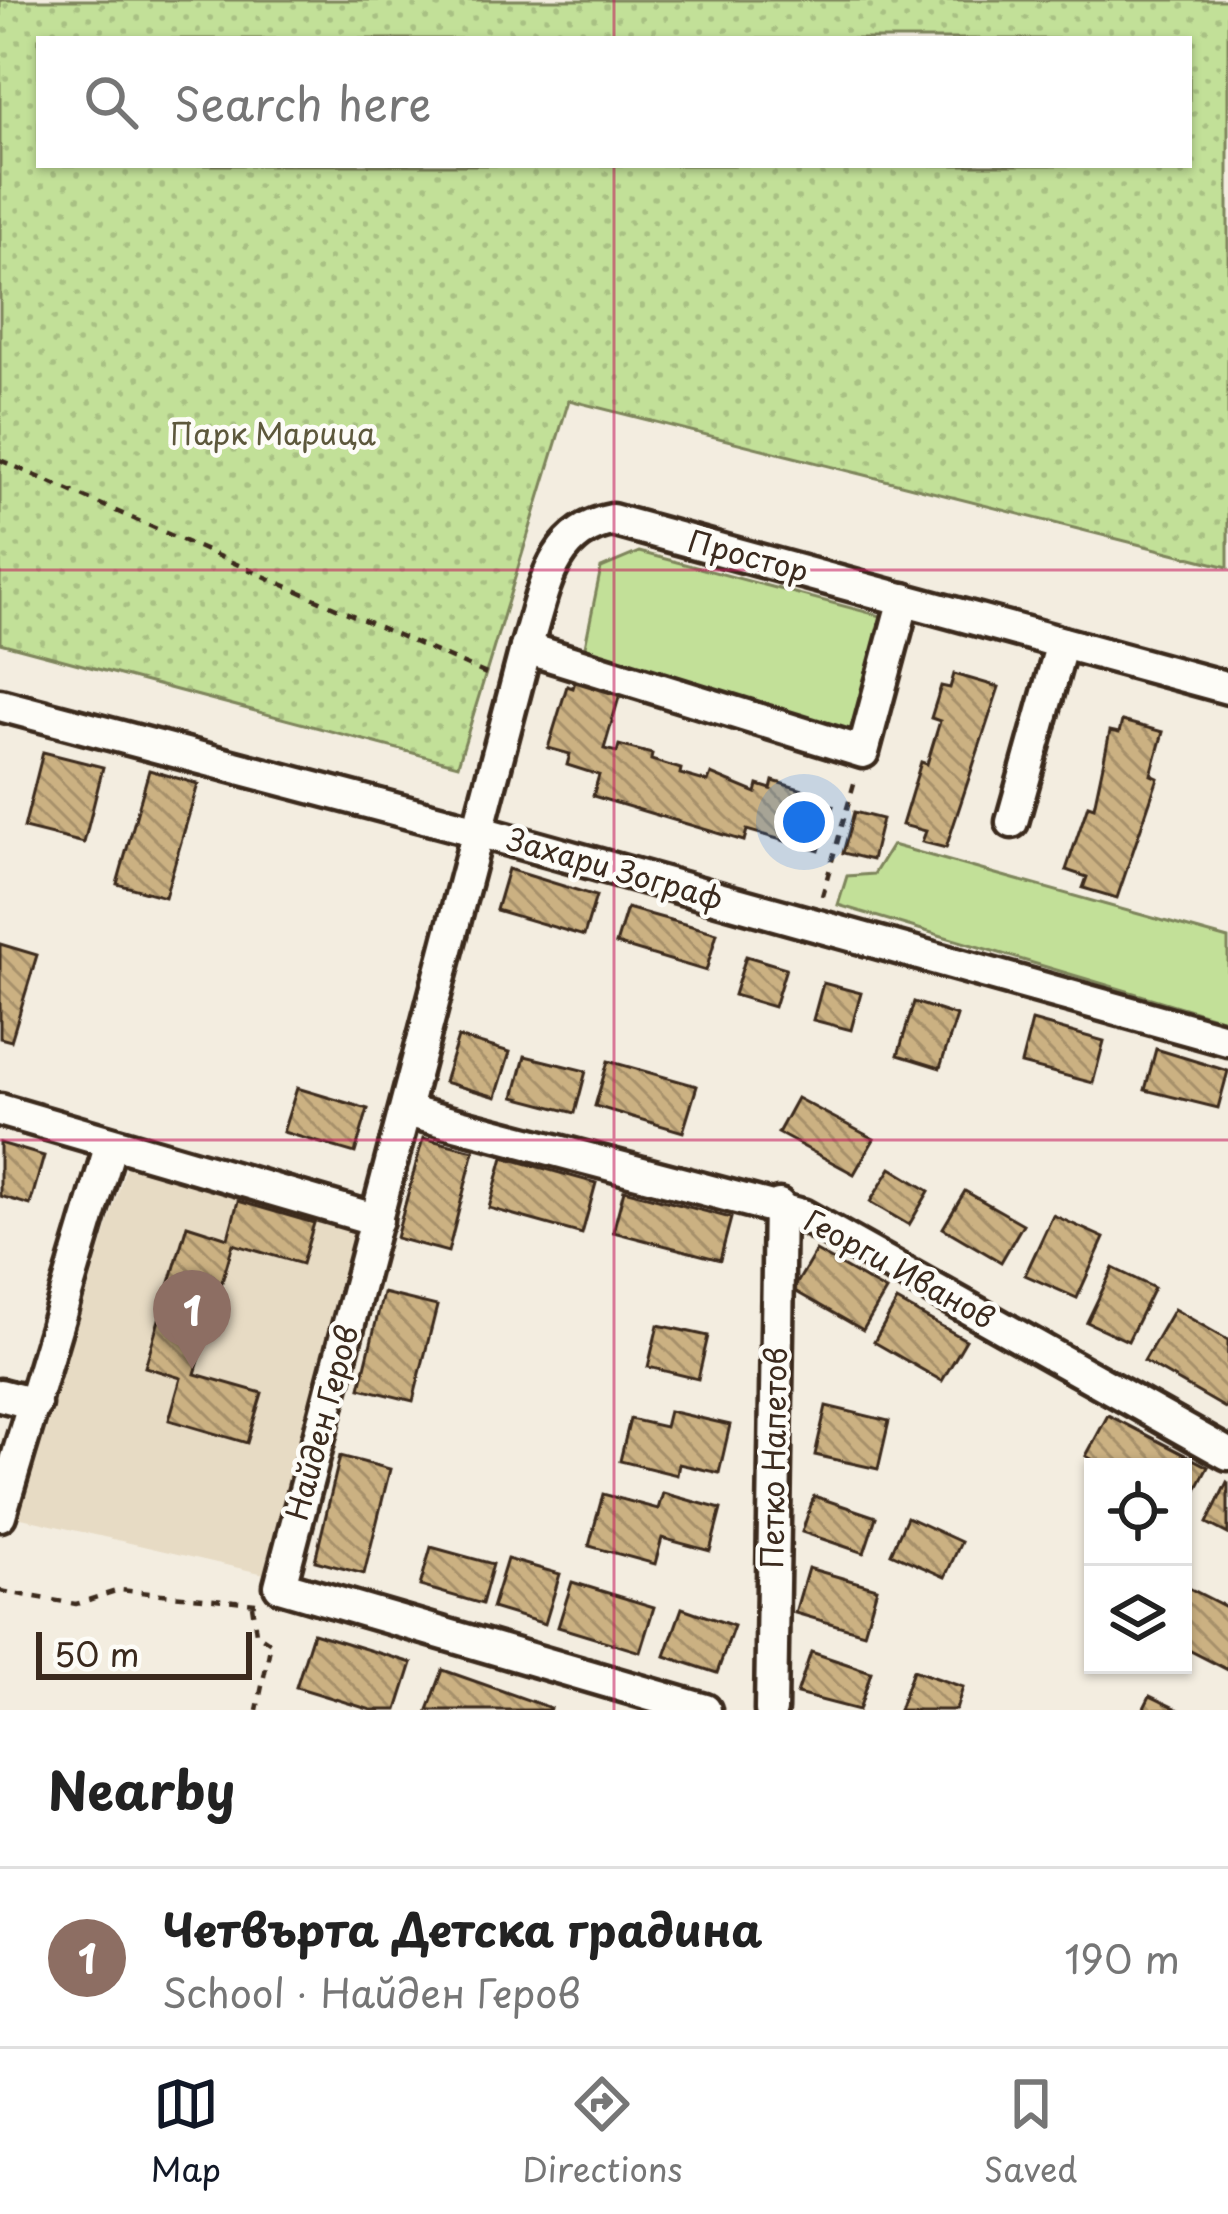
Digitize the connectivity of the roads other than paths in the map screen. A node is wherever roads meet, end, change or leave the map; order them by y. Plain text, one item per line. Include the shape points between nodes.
1 (904, 599) junction
2 (1062, 643) junction
3 (526, 648) junction
4 (1228, 688) edge
5 (0, 705) edge
6 (1012, 822) dead end
7 (481, 832) junction
8 (1228, 1040) edge
9 (0, 1110) edge
10 (406, 1111) junction
11 (111, 1144) junction
12 (779, 1205) junction
13 (377, 1220) junction
14 (0, 1395) edge
15 (35, 1404) junction
16 (1228, 1454) edge
17 (0, 1515) edge
18 (706, 1710) edge
19 (771, 1710) edge

1 - 2 street, Простор
1 - 3 street, Простор via 612,520 569,536 556,554
1 - 3 street via 863,752
2 - 4 street, Простор
2 - 6 street
3 - 7 street, Простор
5 - 7 street, Захари Зограф
7 - 8 street, Захари Зограф
7 - 10 street, Найден Геров
9 - 11 street
10 - 12 street, Георги Иванов
10 - 13 street, Найден Геров
11 - 13 street
11 - 15 street
12 - 16 street, Георги Иванов
12 - 19 street, Петко Напетов
13 - 18 street, Найден Геров via 280,1586
14 - 15 street
15 - 17 street

